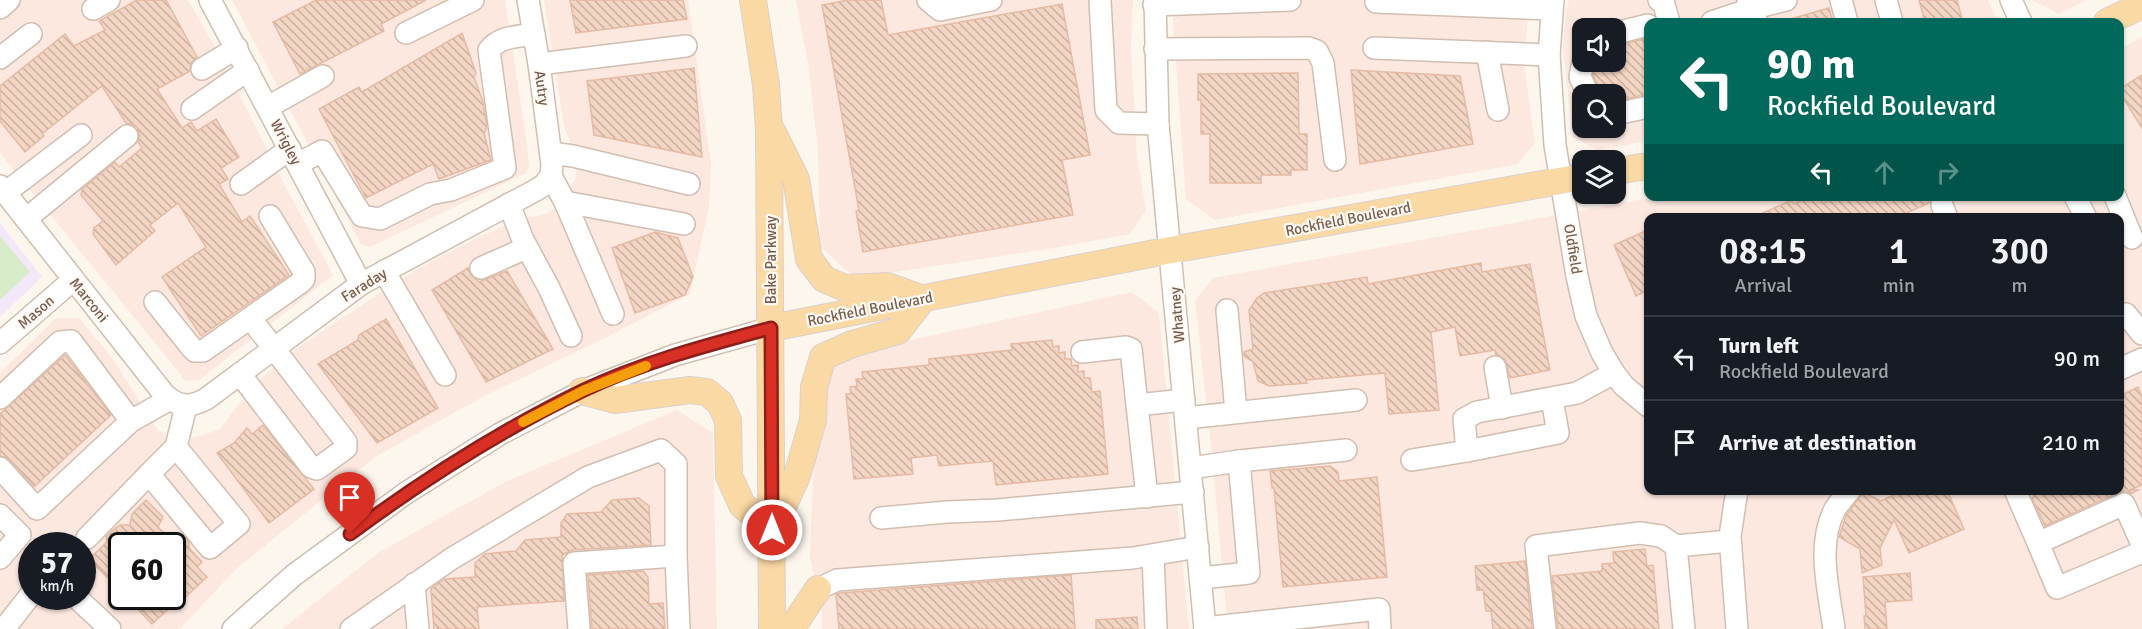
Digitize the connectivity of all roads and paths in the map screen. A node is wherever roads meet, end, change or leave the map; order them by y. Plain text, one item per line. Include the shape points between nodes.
1 (9, 0) edge
2 (210, 0) edge
3 (473, 0) edge
4 (528, 0) edge
5 (753, 0) edge
6 (928, 0) edge
7 (991, 0) edge
8 (1100, 0) edge
9 (1290, 0) edge
10 (1377, 0) edge
11 (1786, 0) edge
12 (1841, 0) edge
13 (1886, 0) edge
14 (2011, 0) edge
15 (1155, 3) edge
16 (1552, 4) edge
17 (2142, 5) edge
18 (0, 8) edge
19 (1753, 10) edge
20 (1726, 18) edge
21 (1846, 18) edge
22 (1891, 18) edge
23 (2019, 18) edge
24 (2115, 18) edge
25 (1644, 21) edge
26 (1626, 29) edge
27 (406, 33) dead end
28 (31, 34) dead end
29 (534, 34) junction
30 (686, 46) dead end
31 (237, 48) junction
32 (1374, 48) dead end
33 (1155, 49) junction
34 (1487, 52) junction
35 (1549, 55) junction
36 (0, 58) edge
37 (539, 64) junction
38 (202, 69) dead end
39 (248, 70) junction
40 (323, 76) dead end
41 (268, 107) junction
42 (1644, 108) edge
43 (192, 110) dead end
44 (1498, 110) dead end
45 (1626, 112) edge
46 (1158, 124) junction
47 (769, 126) junction
48 (81, 135) dead end
49 (127, 136) dead end
50 (551, 153) junction
51 (294, 156) junction
52 (1335, 160) dead end
53 (1644, 167) edge
54 (1626, 169) edge
55 (551, 176) junction
56 (1572, 178) edge
57 (241, 184) dead end
58 (689, 184) dead end
59 (3, 189) edge
60 (565, 202) junction
61 (509, 204) junction
62 (1573, 204) edge
63 (270, 216) dead end
64 (26, 219) junction
65 (2124, 220) edge
66 (684, 224) dead end
67 (2131, 238) edge
68 (526, 246) junction
69 (1171, 250) junction
70 (481, 268) dead end
71 (384, 271) junction
72 (73, 280) junction
73 (361, 284) junction
74 (924, 299) junction
75 (155, 302) dead end
76 (1227, 310) dead end
77 (613, 314) dead end
78 (2124, 315) edge
79 (251, 319) junction
80 (771, 328) junction
81 (2142, 334) edge
82 (571, 336) dead end
83 (0, 343) edge
84 (274, 348) junction
85 (1082, 352) dead end
86 (2142, 359) edge
87 (1495, 367) dead end
88 (2124, 367) edge
89 (1614, 372) junction
90 (240, 374) junction
91 (445, 375) dead end
92 (582, 391) junction
93 (0, 398) edge
94 (1552, 399) junction
95 (1356, 400) dead end
96 (178, 403) junction
97 (1644, 403) edge
98 (1137, 405) junction
99 (1502, 408) junction
100 (1185, 409) junction
101 (1236, 412) junction
102 (131, 421) junction
103 (176, 447) junction
104 (1346, 450) dead end
105 (1467, 451) junction
106 (1412, 460) dead end
107 (1239, 461) junction
108 (0, 468) edge
109 (1191, 468) junction
110 (149, 474) junction
111 (1193, 492) junction
112 (1736, 495) edge
113 (1846, 495) edge
114 (2017, 495) edge
115 (1147, 497) junction
116 (0, 515) edge
117 (880, 518) dead end
118 (772, 530) junction
119 (93, 532) edge
120 (1730, 541) junction
121 (2038, 543) junction
122 (2142, 544) edge
123 (1676, 546) junction
124 (1198, 547) junction
125 (2142, 552) edge
126 (1153, 555) junction
127 (675, 556) junction
128 (0, 558) edge
129 (1201, 578) junction
130 (414, 584) junction
131 (818, 589) joint
132 (19, 610) edge
133 (90, 610) edge
134 (1257, 626) edge
135 (4, 629) edge
136 (110, 629) edge
137 (233, 629) edge
138 (351, 629) edge
139 (418, 629) edge
140 (579, 629) edge
141 (679, 629) edge
142 (772, 629) edge
143 (791, 629) edge
144 (1156, 629) edge
145 (1205, 629) edge
146 (1380, 629) edge
147 (1545, 629) edge
148 (1684, 629) edge
149 (1737, 629) edge
150 (1834, 629) edge

1 - 18 street
2 - 31 street, Wrigley
3 - 27 street
4 - 29 street, Autry
5 - 47 main road, Bake Parkway
6 - 7 street via 940,10
8 - 46 street via 1106,110 1119,123
9 - 15 street
10 - 16 street via 1452,6
11 - 19 street
12 - 21 street
13 - 22 street
14 - 23 street
15 - 33 street, Whatney
16 - 35 street, Oldfield
17 - 24 main road
19 - 20 street
25 - 26 street
28 - 36 street
29 - 37 street, Autry
29 - 51 street via 507,38 489,50 505,168 451,190 430,194 380,219 362,216 321,151
30 - 37 street
31 - 38 street
31 - 39 street, Wrigley
32 - 34 street
33 - 46 street, Whatney
33 - 52 street via 1317,51 1323,63
34 - 35 street
34 - 44 street
35 - 56 street, Oldfield via 1555,145
37 - 50 street, Autry
39 - 41 street, Wrigley
39 - 43 street
40 - 41 street
41 - 51 street, Wrigley
42 - 45 street
46 - 69 street, Whatney
47 - 74 main road via 796,179 809,260 824,279 845,288 887,286
47 - 80 main road, Bake Parkway
48 - 59 street via 38,169
49 - 64 street
50 - 55 street, Autry
50 - 58 street
51 - 57 street
51 - 73 street, Wrigley
53 - 54 main road
55 - 60 street
55 - 61 street, Faraday via 544,185
56 - 69 main road, Rockfield Boulevard
59 - 64 street, Marconi
60 - 66 street
60 - 77 street
61 - 68 street
61 - 71 street, Faraday
62 - 89 street, Oldfield via 1577,276 1586,316
63 - 79 street via 304,272 304,279
64 - 72 street, Marconi
65 - 67 street
68 - 70 street
68 - 82 street
69 - 74 main road, Rockfield Boulevard
69 - 100 street, Whatney
71 - 73 street, Faraday
71 - 91 street
72 - 83 street, Mason
72 - 96 street, Marconi
73 - 84 street, Faraday
74 - 80 main road, Rockfield Boulevard
74 - 118 main road via 898,332 852,344 823,357 814,387 813,420 797,477
75 - 79 street via 195,351 203,351
76 - 101 street
78 - 81 street
79 - 84 street
80 - 92 street, Rockfield Boulevard via 675,355
80 - 118 main road, Bake Parkway
84 - 90 street, Faraday
84 - 90 street via 346,442 336,455 317,469 311,467
85 - 98 street via 1131,349
86 - 88 street
87 - 99 street
89 - 94 street via 1577,393
89 - 97 street, Oldfield
90 - 96 street, Faraday via 196,405
92 - 118 main road via 615,400 690,390 707,393 720,403 728,420 729,476 742,505
92 - 137 street, Rockfield Boulevard via 500,434 406,493 294,574
93 - 102 street via 60,342 71,341
94 - 99 street
94 - 105 street via 1558,433
95 - 101 street
96 - 102 street, Faraday
96 - 103 street
98 - 100 street
98 - 115 street
99 - 105 street via 1464,419
100 - 101 street
100 - 109 street, Whatney
102 - 108 street, Faraday via 38,509
103 - 110 street
103 - 110 street via 239,524 210,548
104 - 107 street
105 - 106 street
107 - 109 street
107 - 129 street via 1249,573
109 - 111 street, Whatney
110 - 119 street
111 - 115 street
111 - 124 street, Whatney
112 - 120 street
113 - 150 street via 1827,531 1825,559
114 - 121 street
115 - 117 street
116 - 128 street via 20,535
118 - 142 main road, Bake Parkway
120 - 123 street
120 - 149 street
121 - 122 street via 2124,504
121 - 125 street via 2057,588
123 - 147 street via 1661,536 1640,533 1536,546
123 - 148 street
124 - 126 street
124 - 129 street, Whatney
126 - 131 street via 837,580
126 - 144 street
127 - 130 street via 676,464 661,450 588,477
127 - 140 street via 574,563
127 - 141 street
129 - 145 street, Whatney
130 - 138 street
130 - 139 street
131 - 143 main road
132 - 135 street
133 - 136 street
134 - 145 street
134 - 146 street via 1378,609

